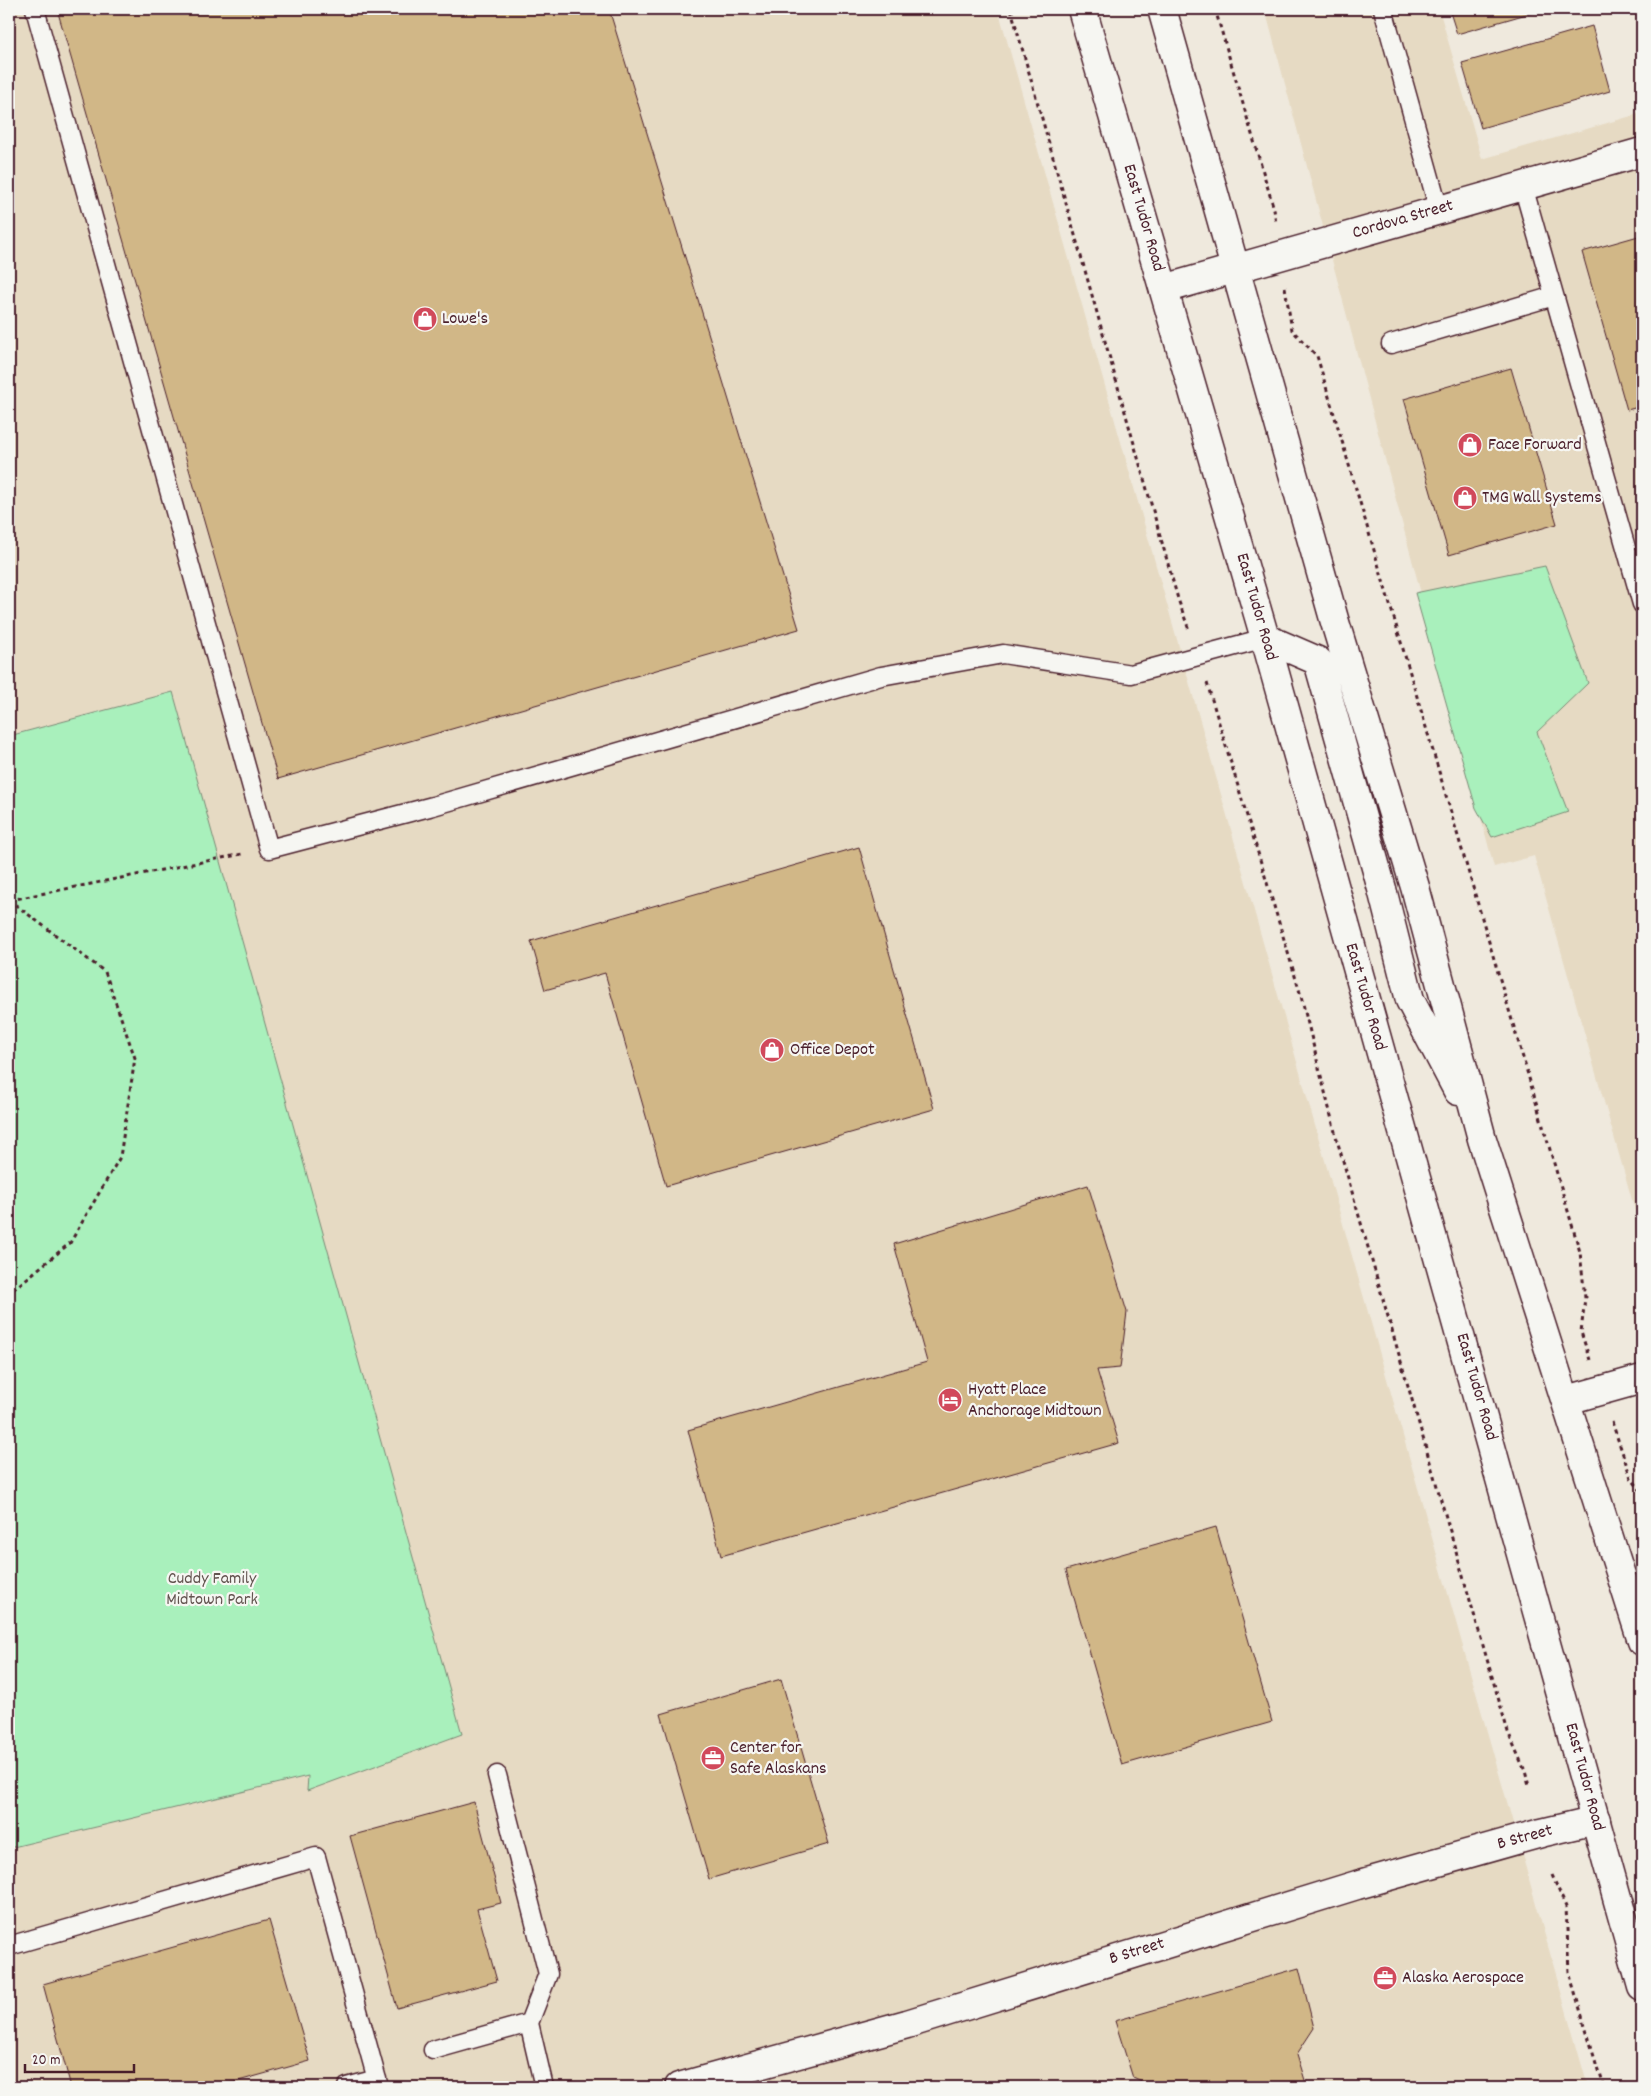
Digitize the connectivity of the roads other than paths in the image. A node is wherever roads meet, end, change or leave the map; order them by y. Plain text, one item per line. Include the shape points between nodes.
1 (35, 9) edge
2 (1082, 9) edge
3 (1162, 9) edge
4 (1383, 9) edge
5 (1642, 152) edge
6 (1523, 186) junction
7 (1439, 210) junction
8 (1236, 268) junction
9 (1164, 289) junction
10 (1554, 296) junction
11 (1392, 344) dead end
12 (1642, 604) edge
13 (1265, 638) junction
14 (1482, 1139) junction
15 (1642, 1379) edge
16 (1567, 1400) junction
17 (1642, 1641) edge
18 (497, 1775) dead end
19 (1596, 1820) junction
20 (9, 1946) edge
21 (1642, 1988) edge
22 (529, 2023) junction
23 (433, 2050) dead end
24 (378, 2083) edge
25 (347, 2087) edge
26 (544, 2087) edge
27 (679, 2087) edge

1 - 13 lane via 269,849 433,806 881,676 1003,654 1132,674
2 - 9 main road, East Tudor Road
3 - 8 main road
4 - 7 lane
5 - 6 main road, Cordova Street
6 - 7 main road, Cordova Street
6 - 10 lane
7 - 8 main road, Cordova Street
8 - 9 main road, Cordova Street
8 - 14 main road via 1334,619 1415,887
9 - 13 main road, East Tudor Road
10 - 11 lane
10 - 12 lane
13 - 14 main road via 1318,661 1410,1000
13 - 19 main road, East Tudor Road
14 - 16 main road
15 - 16 main road
16 - 17 main road
18 - 22 lane via 548,1974
19 - 21 main road, East Tudor Road
19 - 27 main road, B Street via 1357,1884 907,2024
20 - 24 lane via 316,1857
22 - 23 lane
22 - 26 lane
24 - 25 lane

